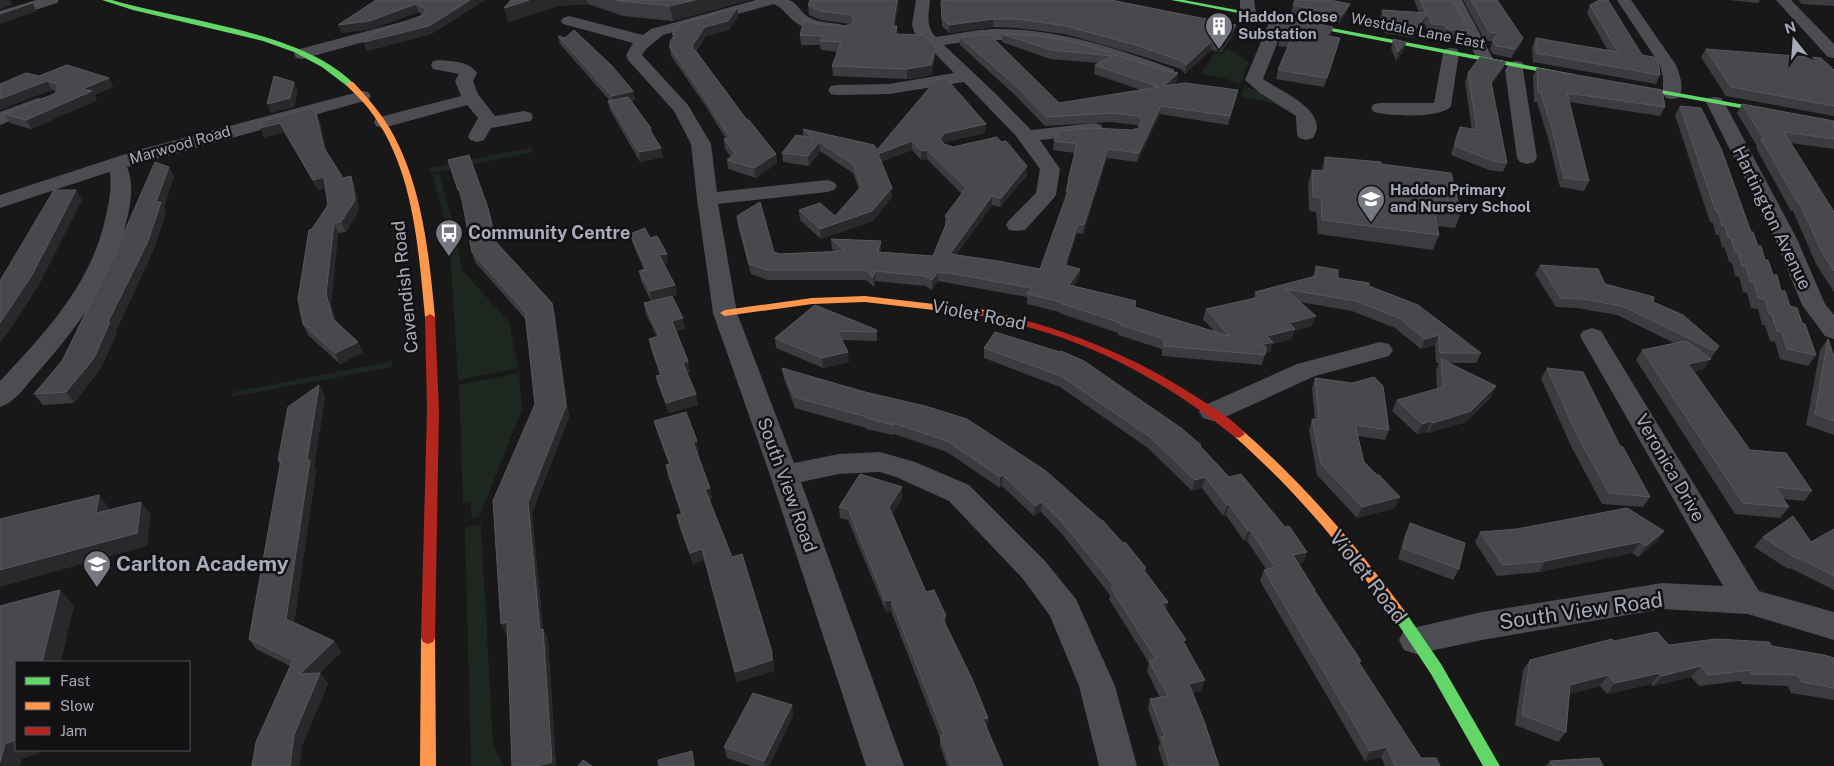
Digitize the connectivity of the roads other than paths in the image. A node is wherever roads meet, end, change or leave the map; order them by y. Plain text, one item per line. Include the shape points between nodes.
1 (52, 0) edge
2 (105, 0) edge
3 (774, 0) edge
4 (923, 0) edge
5 (1174, 0) edge
6 (1455, 0) edge
7 (1624, 0) edge
8 (1783, 0) edge
9 (1247, 6) edge
10 (0, 16) edge
11 (1279, 18) junction
12 (419, 19) edge
13 (569, 21) dead end
14 (846, 29) edge
15 (645, 40) junction
16 (932, 42) junction
17 (1451, 53) junction
18 (1834, 53) edge
19 (302, 54) junction
20 (1485, 60) junction
21 (439, 65) dead end
22 (1516, 66) junction
23 (1174, 75) edge
24 (968, 76) junction
25 (1585, 78) edge
26 (1614, 84) edge
27 (837, 90) dead end
28 (1672, 94) junction
29 (362, 96) junction
30 (53, 97) edge
31 (472, 98) junction
32 (1715, 102) junction
33 (1380, 108) dead end
34 (524, 118) dead end
35 (0, 119) edge
36 (383, 122) junction
37 (1834, 123) edge
38 (1114, 130) edge
39 (1017, 134) junction
40 (1306, 134) dead end
41 (1527, 158) dead end
42 (115, 163) junction
43 (827, 186) dead end
44 (707, 200) junction
45 (0, 202) edge
46 (1017, 225) dead end
47 (725, 313) junction
48 (1834, 331) edge
49 (1592, 336) dead end
50 (1380, 350) dead end
51 (0, 398) edge
52 (1213, 412) junction
53 (784, 475) junction
54 (1748, 601) junction
55 (1834, 626) edge
56 (1416, 640) junction
57 (428, 766) edge
58 (885, 766) edge
59 (1118, 766) edge
60 (1492, 766) edge

1 - 10 street
2 - 19 street, Cavendish Road via 257,37
3 - 14 street via 788,5 801,19 811,24
3 - 15 street via 676,26
4 - 16 street via 920,24 922,32
5 - 9 street, Westdale Lane East
6 - 20 street
7 - 28 street via 1668,65
8 - 18 street
9 - 11 street, Westdale Lane East
11 - 17 street, Westdale Lane East
11 - 40 street via 1254,80 1304,113
12 - 19 street via 379,34
13 - 15 street
15 - 44 street, South View Road via 634,55 692,124 701,144
16 - 23 street via 992,34 1052,38 1106,51
16 - 24 street
17 - 20 street, Westdale Lane East
17 - 33 street via 1442,106 1434,109
19 - 29 street, Cavendish Road via 321,62
20 - 22 street, Westdale Lane East
21 - 31 street via 463,68 468,73 464,81
22 - 25 street, Westdale Lane East
22 - 41 street
24 - 27 street via 889,89
24 - 39 street
26 - 28 street
28 - 32 street
29 - 36 street, Cavendish Road
29 - 42 street, Marwood Road
30 - 35 street
31 - 34 street via 487,118 480,130
31 - 36 street
32 - 37 street
32 - 48 street, Hartington Avenue via 1786,239 1814,305
36 - 57 street, Cavendish Road via 395,146 413,204 428,306 433,414
38 - 39 street
39 - 46 street via 1039,151 1050,169 1046,195
42 - 45 street, Marwood Road
42 - 51 street via 121,172 121,195 115,226 88,294
43 - 44 street
44 - 47 street, South View Road
47 - 52 street, Violet Road via 781,304 866,299 952,308 1026,323 1106,353 1163,380
47 - 53 street, South View Road
49 - 54 street, Veronica Drive
50 - 52 street via 1306,370
52 - 56 street, Violet Road via 1256,447 1300,491 1369,572
53 - 58 street, South View Road
53 - 59 street via 839,464 880,462 905,469 959,493 1034,570 1064,609 1097,686
54 - 55 street, South View Road
54 - 56 street, South View Road via 1662,596
56 - 60 street, Violet Road via 1457,701

